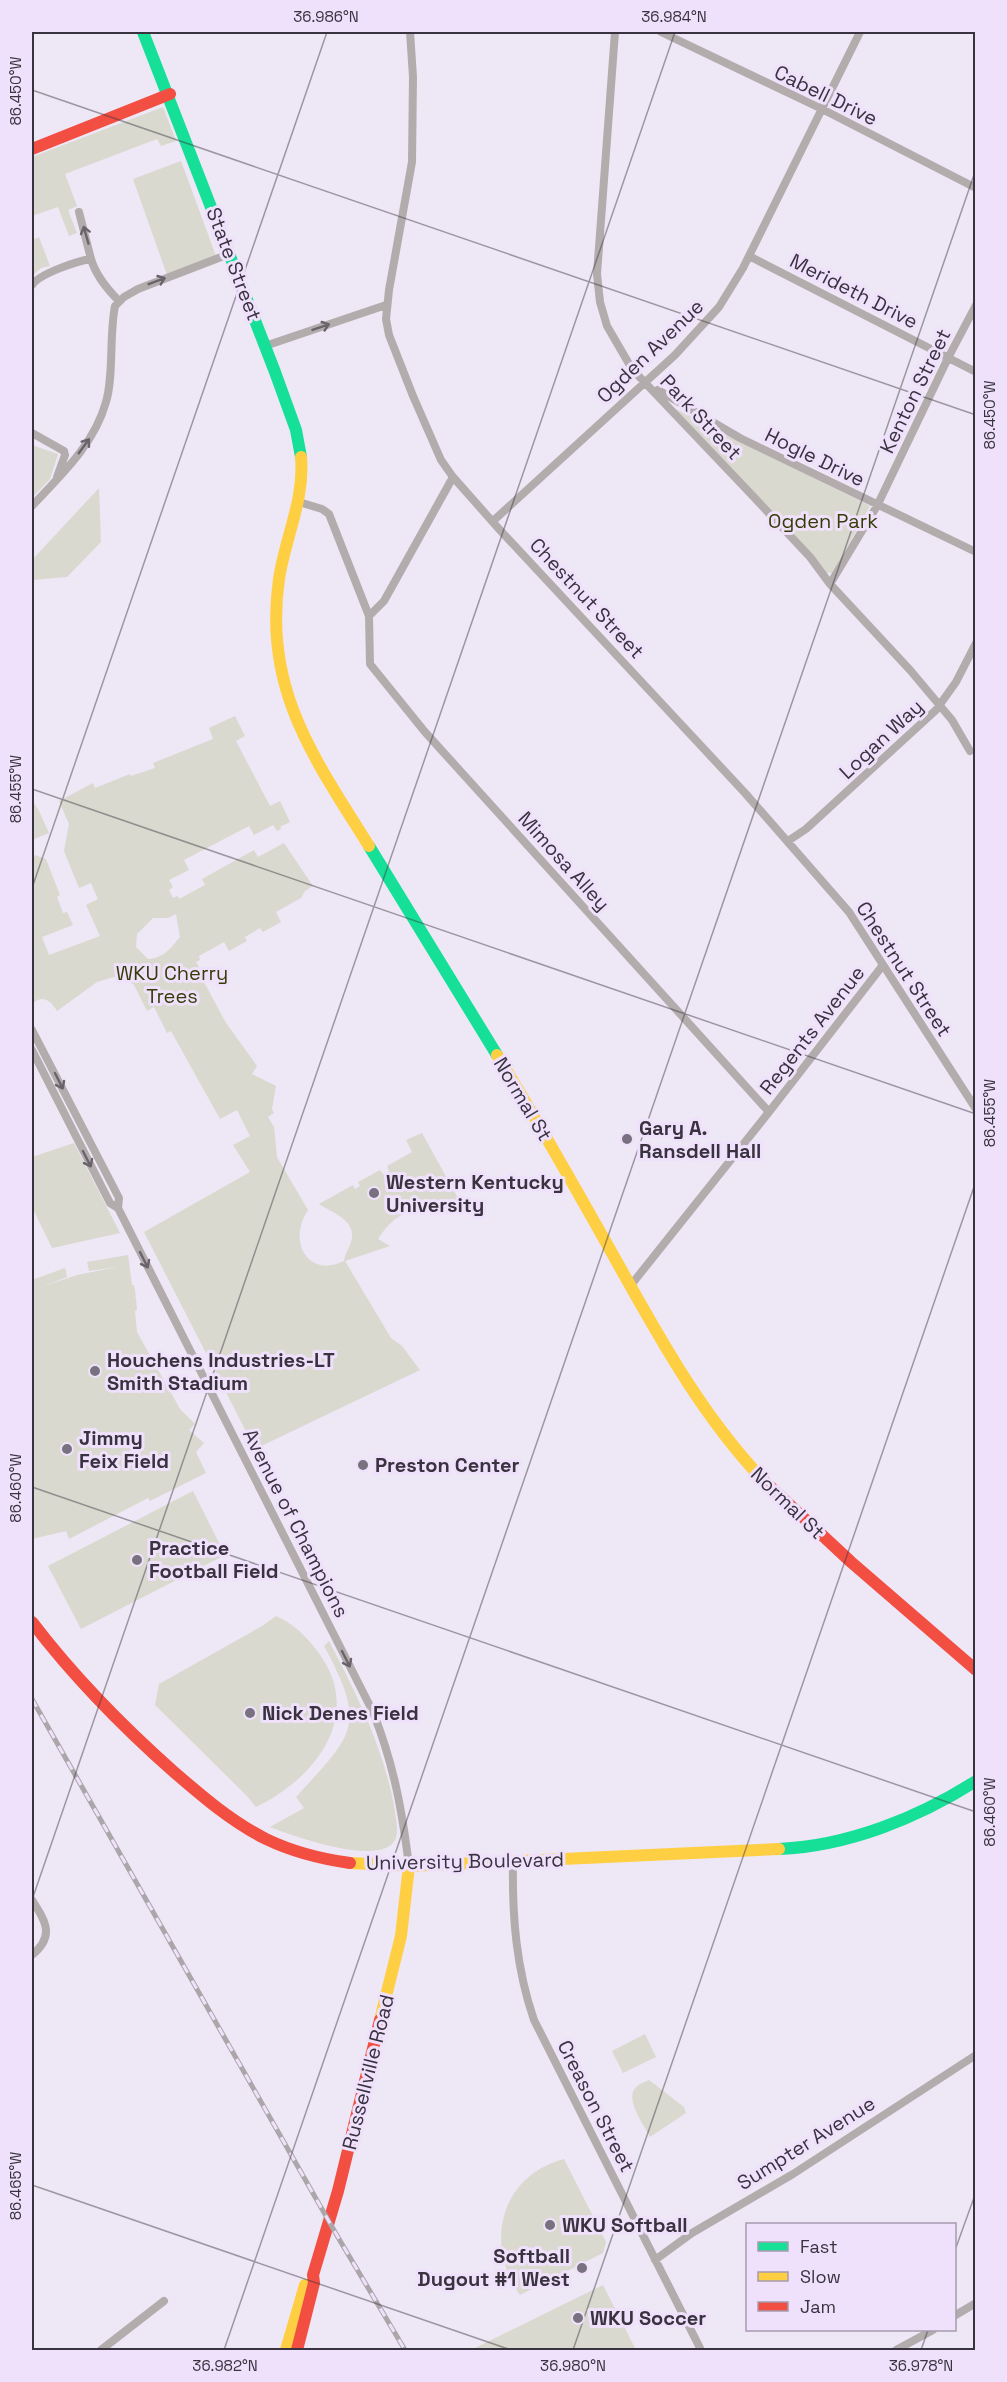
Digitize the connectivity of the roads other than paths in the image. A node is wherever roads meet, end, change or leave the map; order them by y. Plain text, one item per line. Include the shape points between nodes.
1 (143, 32) edge
2 (410, 32) edge
3 (615, 32) edge
4 (662, 32) edge
5 (860, 32) edge
6 (170, 94) junction
7 (822, 109) junction
8 (32, 148) edge
9 (975, 188) edge
10 (79, 212) dead end
11 (229, 254) junction
12 (749, 256) junction
13 (91, 259) junction
14 (32, 285) edge
15 (119, 301) junction
16 (386, 304) junction
17 (975, 305) edge
18 (265, 346) junction
19 (948, 358) junction
20 (975, 372) edge
21 (645, 382) junction
22 (32, 433) edge
23 (453, 477) junction
24 (56, 480) junction
25 (299, 502) junction
26 (32, 506) edge
27 (877, 506) junction
28 (493, 521) junction
29 (975, 552) edge
30 (830, 584) junction
31 (369, 616) junction
32 (975, 643) edge
33 (941, 705) junction
34 (970, 751) dead end
35 (788, 841) junction
36 (884, 964) junction
37 (32, 1030) edge
38 (32, 1050) edge
39 (975, 1109) edge
40 (769, 1112) junction
41 (118, 1208) junction
42 (631, 1285) junction
43 (32, 1622) edge
44 (975, 1670) edge
45 (975, 1781) edge
46 (513, 1860) junction
47 (409, 1866) junction
48 (32, 1900) edge
49 (32, 1955) edge
50 (975, 2055) edge
51 (655, 2260) junction
52 (313, 2275) junction
53 (165, 2301) dead end
54 (975, 2303) edge
55 (956, 2315) edge
56 (931, 2331) edge
57 (101, 2350) edge
58 (286, 2350) edge
59 (297, 2350) edge
60 (701, 2350) edge
61 (896, 2350) edge

1 - 6 street, State Street
2 - 16 street, Chestnut Street via 412,162
3 - 21 street, Park Street via 597,274 607,326 632,369
4 - 7 street, Cabell Drive
5 - 7 street, Ogden Avenue
6 - 8 street
6 - 11 street, State Street
7 - 9 street, Cabell Drive
7 - 12 street, Ogden Avenue
13 -> 10 street
15 -> 11 street via 138,289
11 - 18 street, State Street
12 - 19 street, Merideth Drive
12 - 21 street, Ogden Avenue via 712,316
13 - 14 street via 35,279
13 - 15 street via 94,270
24 -> 15 street via 92,435 106,401 114,314
18 -> 16 street
16 - 23 street, Chestnut Street via 389,335 409,387 434,446
17 - 19 street, Kenton Street
18 - 25 street, State Street via 300,451
19 - 20 street, Merideth Drive
19 - 27 street, Kenton Street
21 - 27 street, Hogle Drive via 740,438
21 - 28 street, Ogden Avenue
21 - 30 street, Park Street
22 - 24 street via 64,451
23 - 28 street, Chestnut Street
23 - 31 street via 384,601
24 - 26 street
25 - 31 street, Mimosa Alley via 329,514
25 - 42 street, Normal St via 283,557 277,602 281,669 294,719 535,1116
27 - 29 street, Hogle Drive
27 - 30 street, Kenton Street
28 - 35 street, Chestnut Street
30 - 33 street, Park Street
31 - 40 street, Mimosa Alley via 370,664 418,724
32 - 33 street, Logan Way
33 - 34 street, Park Street
33 - 35 street, Logan Way via 858,784
35 - 36 street, Chestnut Street via 849,912
36 - 39 street, Chestnut Street
36 - 40 street, Regents Avenue
37 -> 41 street, Avenue of Champions via 119,1198
38 -> 41 street, Avenue of Champions via 110,1203
40 - 42 street, Regents Avenue
41 -> 47 street, Avenue of Champions via 373,1712 398,1790
42 - 44 street, Normal St via 699,1403 740,1456 844,1556
43 - 47 street, University Boulevard via 117,1720 232,1820 279,1845 311,1856 359,1864
45 - 46 street, University Boulevard via 910,1816 823,1844 743,1852
46 - 47 street, University Boulevard
46 - 51 street, Creason Street via 518,1956 534,2020
47 - 52 street, Russellville Road via 408,1898 396,1957 343,2180
48 - 49 street via 46,1928 46,1940
50 - 51 street, Sumpter Avenue
51 - 60 street, Creason Street
52 - 58 street, Russellville Road via 307,2281
52 - 59 street, Russellville Road
53 - 57 street
54 - 55 street
56 - 61 street

